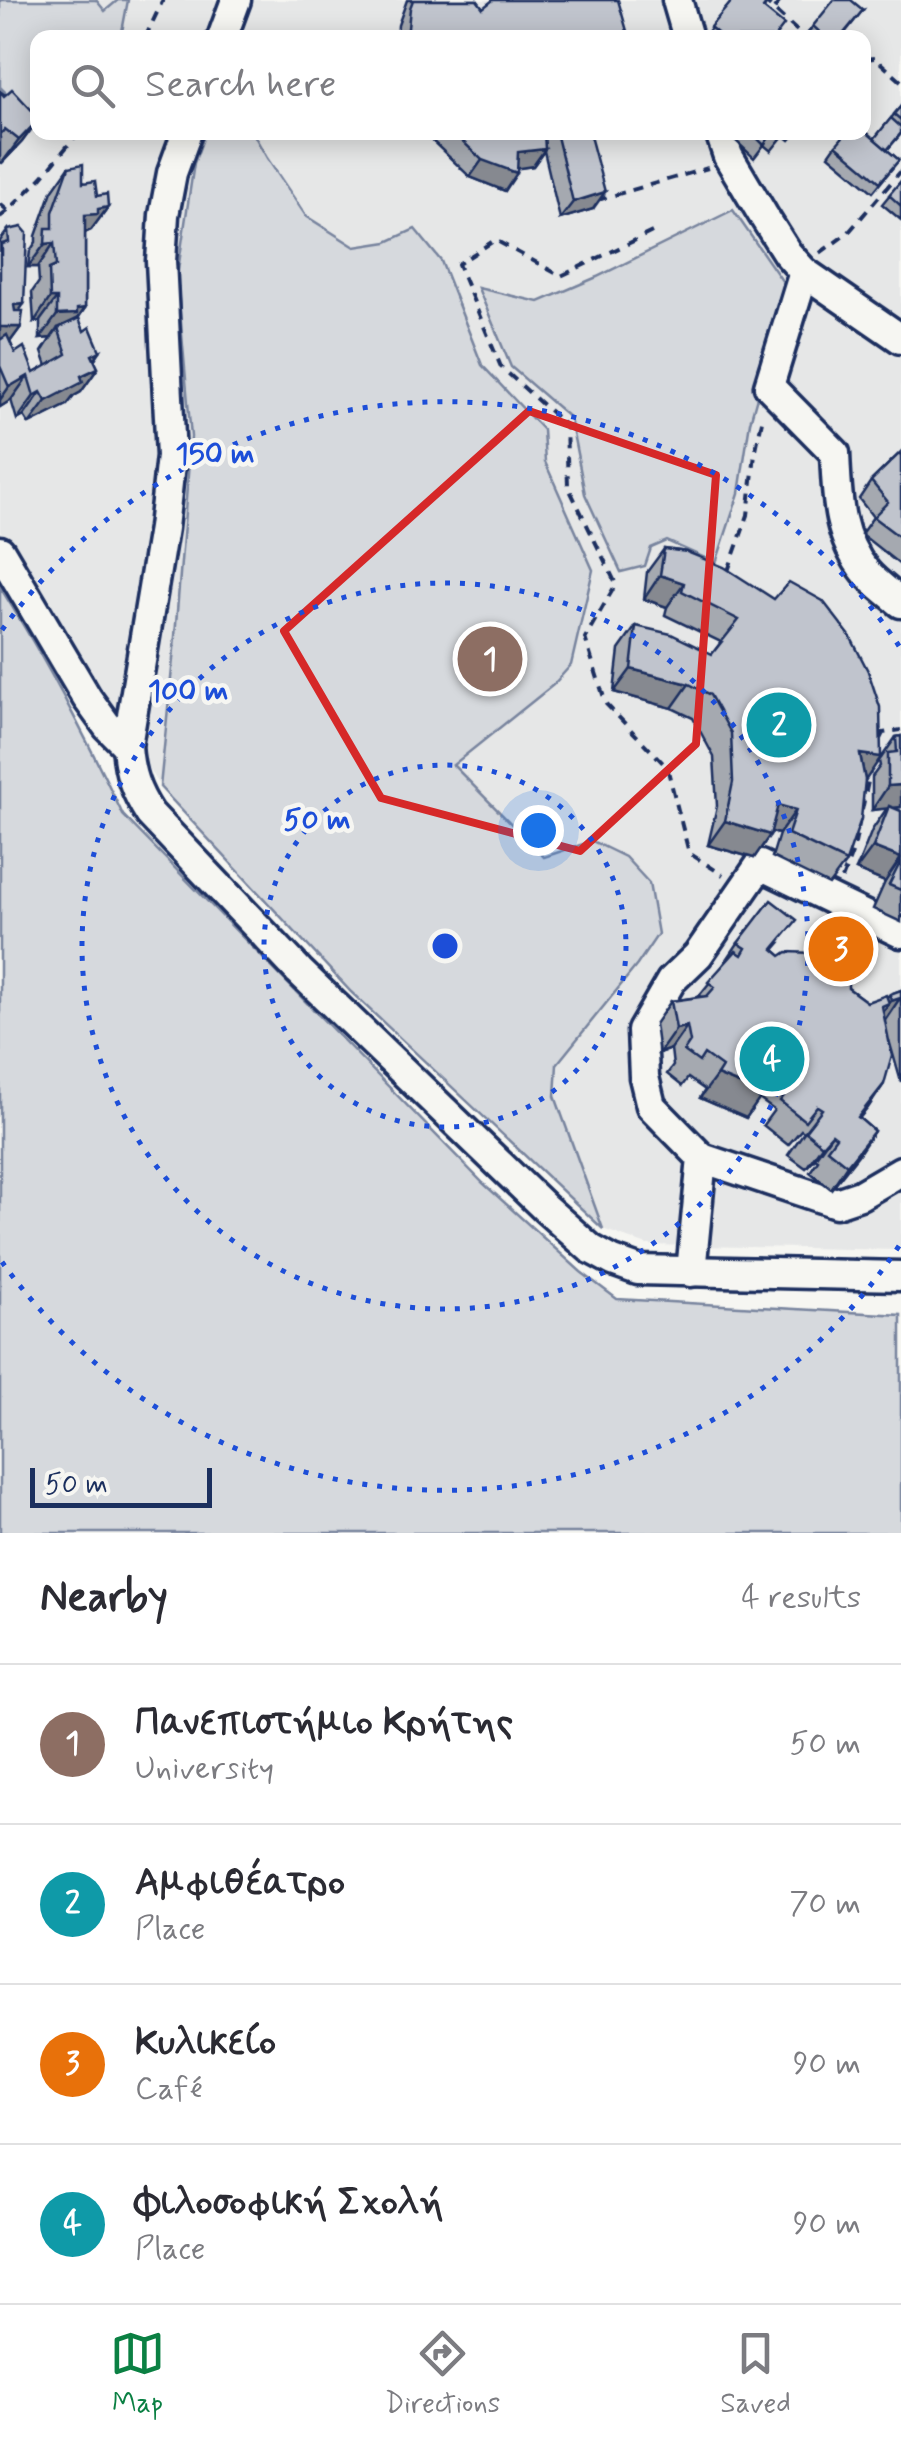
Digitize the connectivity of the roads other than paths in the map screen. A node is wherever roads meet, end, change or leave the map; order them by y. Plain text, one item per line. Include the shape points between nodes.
1 (212, 0) edge
2 (236, 0) edge
3 (677, 0) edge
4 (220, 30) edge
5 (225, 30) edge
6 (686, 30) edge
7 (184, 140) edge
8 (723, 140) edge
9 (810, 264) junction
10 (899, 338) edge
11 (0, 550) edge
12 (901, 603) edge
13 (127, 746) junction
14 (901, 933) edge
15 (702, 1158) junction
16 (901, 1171) edge
17 (901, 1191) edge
18 (860, 1194) junction
19 (691, 1272) junction
20 (901, 1276) edge

1 - 4 street
2 - 5 street
3 - 6 street
7 - 13 street via 169,187 161,261 172,456
8 - 9 street via 787,253
9 - 10 street
9 - 12 street via 769,386 834,453 845,540 866,573
11 - 13 street via 87,698
13 - 19 street via 130,777 150,814 298,970 546,1210 612,1262
14 - 15 street via 760,865 698,955 671,981 642,1031 651,1106
15 - 18 street via 836,1203
15 - 19 street
16 - 18 street
17 - 18 street
19 - 20 street

